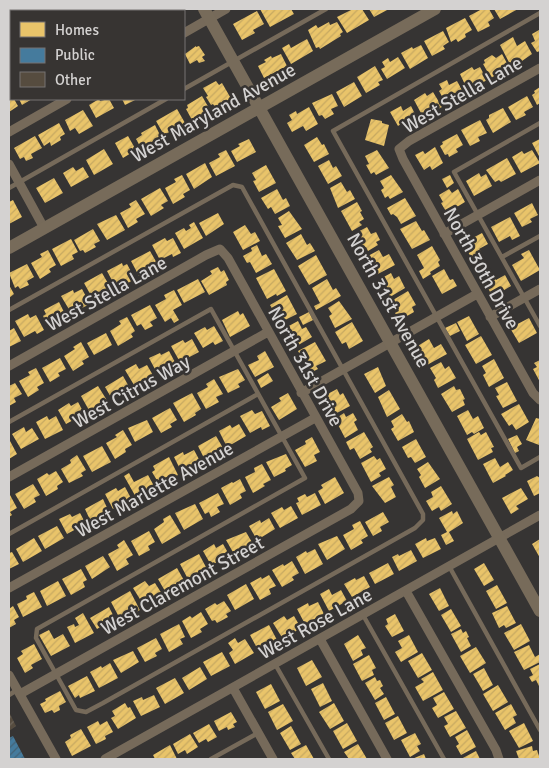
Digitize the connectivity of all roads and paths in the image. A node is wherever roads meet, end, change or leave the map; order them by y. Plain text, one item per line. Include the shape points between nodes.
1 (226, 9) edge
2 (326, 9) edge
3 (435, 9) edge
4 (540, 13) edge
5 (207, 14) edge
6 (185, 32) edge
7 (233, 61) junction
8 (540, 68) edge
9 (185, 88) edge
10 (65, 100) edge
11 (164, 100) edge
12 (260, 108) junction
13 (540, 124) edge
14 (9, 132) edge
15 (400, 149) joint
16 (9, 164) edge
17 (540, 180) edge
18 (19, 182) junction
19 (9, 188) edge
20 (478, 215) junction
21 (44, 228) junction
22 (444, 234) junction
23 (540, 236) edge
24 (9, 248) edge
25 (220, 249) joint
26 (502, 257) junction
27 (540, 289) edge
28 (477, 294) junction
29 (524, 298) junction
30 (9, 310) edge
31 (436, 317) junction
32 (490, 317) junction
33 (540, 326) edge
34 (268, 332) junction
35 (391, 342) junction
36 (234, 351) junction
37 (9, 366) edge
38 (343, 369) junction
39 (302, 393) junction
40 (258, 394) junction
41 (540, 400) edge
42 (315, 418) junction
43 (9, 422) edge
44 (282, 436) junction
45 (540, 457) edge
46 (9, 478) edge
47 (359, 501) joint
48 (540, 515) edge
49 (9, 534) edge
50 (500, 537) junction
51 (449, 566) junction
52 (9, 588) edge
53 (406, 591) junction
54 (540, 611) edge
55 (363, 615) junction
56 (320, 639) junction
57 (275, 664) junction
58 (56, 674) junction
59 (9, 675) edge
60 (233, 688) junction
61 (18, 692) junction
62 (9, 695) edge
63 (540, 730) edge
64 (258, 733) junction
65 (56, 759) edge
66 (105, 759) edge
67 (211, 759) edge
68 (273, 759) edge
69 (329, 759) edge
70 (387, 759) edge
71 (444, 759) edge
72 (499, 759) edge

1 - 5 street
2 - 7 lane
3 - 12 street, West Maryland Avenue
4 - 31 lane via 333,131
5 - 6 street
5 - 7 street, North 31st Avenue
7 - 9 lane
7 - 12 street, North 31st Avenue
8 - 15 street, West Stella Lane
10 - 14 street
11 - 18 lane
12 - 21 street, West Maryland Avenue
12 - 35 street, North 31st Avenue
13 - 20 lane via 454,172
15 - 22 street, North 30th Drive
16 - 18 street
17 - 20 street
18 - 19 lane
18 - 21 street
20 - 22 street
20 - 26 lane
21 - 24 street, West Maryland Avenue
22 - 28 street, North 30th Drive
23 - 26 lane
25 - 34 street, North 31st Drive
25 - 37 street, West Stella Lane
26 - 29 lane
27 - 29 street
28 - 31 street
28 - 32 street, North 30th Drive
29 - 32 street
29 - 33 lane
30 - 38 lane via 233,185 242,187
31 - 35 street
31 - 45 lane via 521,468
32 - 41 street, North 30th Drive
34 - 36 street, West Citrus Way
34 - 39 street, North 31st Drive
35 - 38 street
35 - 50 street, North 31st Avenue
36 - 40 lane
36 - 43 lane via 211,309
36 - 46 street, West Citrus Way
38 - 39 street
38 - 58 lane via 423,514 423,520 415,528 86,712 76,710
39 - 42 street, North 31st Drive
40 - 44 lane
40 - 49 lane
42 - 44 street, West Marlette Avenue
42 - 47 street, North 31st Drive via 358,493
44 - 52 street, West Marlette Avenue
44 - 58 lane via 305,478 37,629 36,638
47 - 58 street, West Claremont Street via 351,509
48 - 50 street, West Rose Lane
50 - 51 street, West Rose Lane
50 - 54 street, North 31st Avenue
51 - 53 street, West Rose Lane
51 - 63 lane
53 - 55 street, West Rose Lane
53 - 72 street
55 - 56 street, West Rose Lane
55 - 71 lane
56 - 57 street, West Rose Lane
56 - 70 street
57 - 60 street, West Rose Lane
57 - 69 lane
58 - 61 street, West Claremont Street
59 - 61 street
60 - 64 street
60 - 66 street, West Rose Lane
61 - 62 lane
61 - 65 street
64 - 67 lane
64 - 68 street

